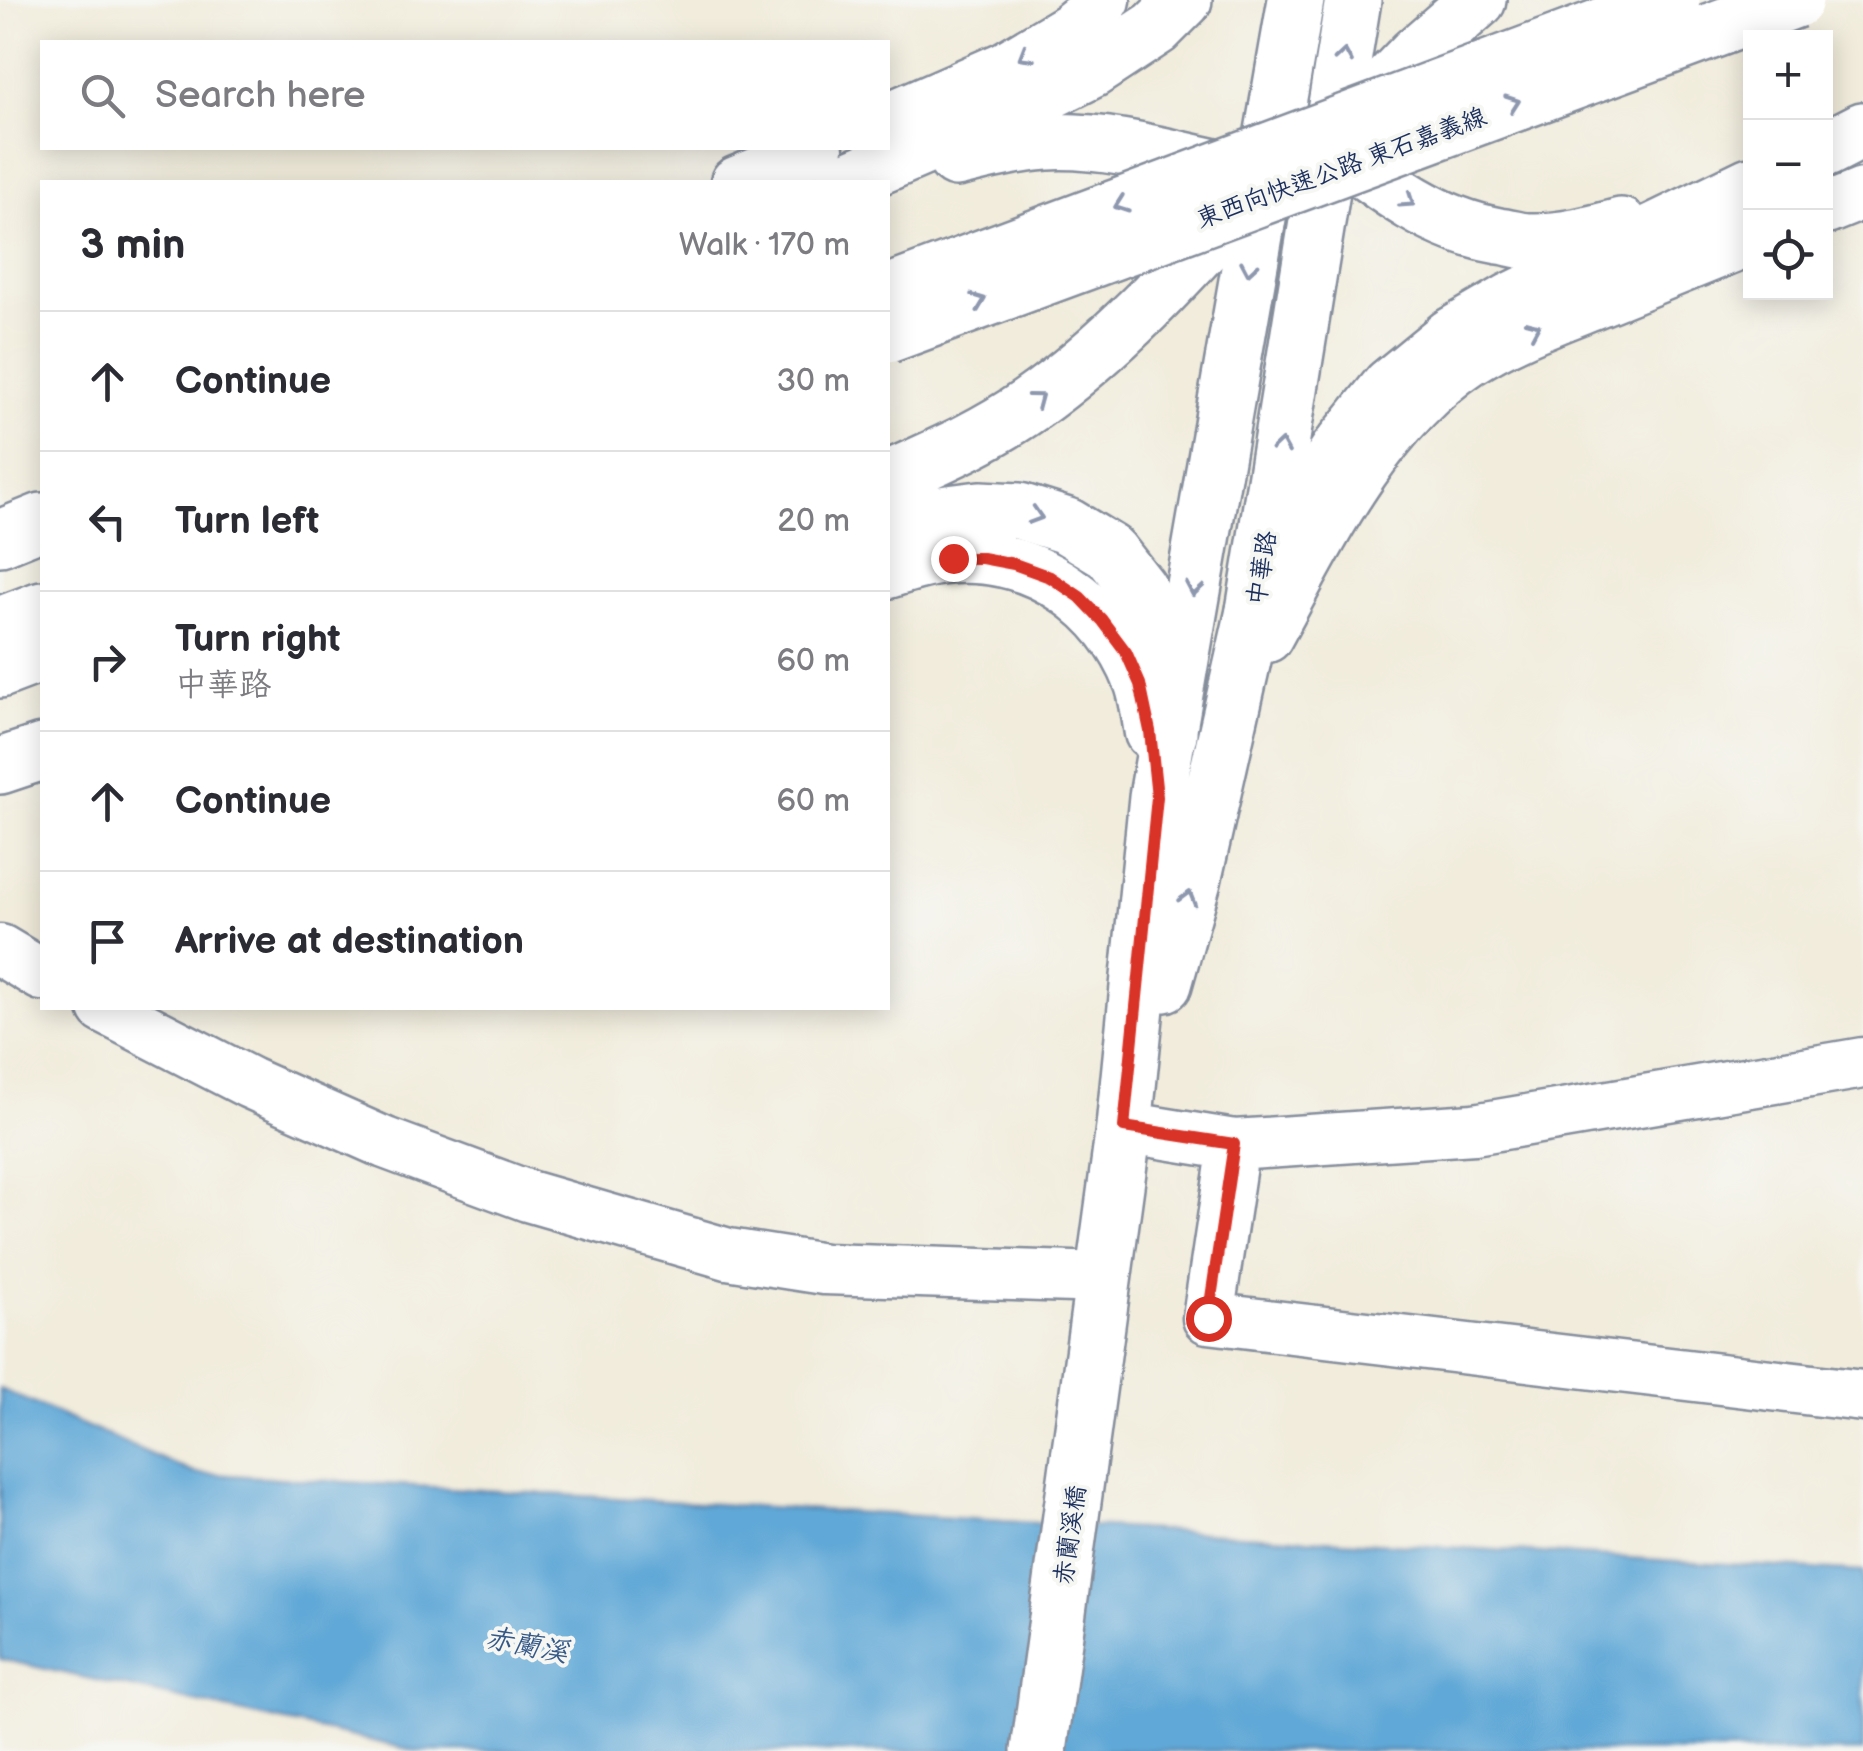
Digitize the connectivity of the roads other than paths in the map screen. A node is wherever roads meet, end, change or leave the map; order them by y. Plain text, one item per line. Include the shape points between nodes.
1 (1105, 0) edge
2 (1184, 0) edge
3 (1296, 0) edge
4 (1353, 0) edge
5 (1478, 0) edge
6 (1672, 0) edge
7 (1795, 0) edge
8 (890, 117) edge
9 (1863, 130) edge
10 (1833, 143) edge
11 (1330, 144) junction
12 (813, 150) edge
13 (1265, 178) junction
14 (1743, 179) edge
15 (741, 180) edge
16 (848, 180) edge
17 (890, 183) edge
18 (1743, 188) edge
19 (1863, 194) edge
20 (1833, 206) edge
21 (1743, 243) edge
22 (890, 292) edge
23 (890, 335) edge
24 (890, 477) edge
25 (40, 522) edge
26 (890, 529) edge
27 (0, 538) edge
28 (890, 572) edge
29 (40, 610) edge
30 (1254, 611) junction
31 (0, 624) edge
32 (40, 655) edge
33 (0, 670) edge
34 (1236, 694) junction
35 (1168, 734) junction
36 (40, 753) edge
37 (0, 766) edge
38 (1157, 797) junction
39 (0, 950) edge
40 (40, 974) edge
41 (108, 1010) edge
42 (1863, 1062) edge
43 (1124, 1127) junction
44 (1234, 1144) junction
45 (1101, 1298) junction
46 (1863, 1396) edge
47 (1039, 1751) edge

1 -> 8 street via 1004,67
2 - 16 main road via 1156,28 1092,70
3 - 13 main road, 中華路
11 -> 4 main road, 中華路
5 - 11 main road
6 -> 22 main road, 東西向快速公路 東石嘉義線, bridge
23 -> 7 main road, 東西向快速公路 東石嘉義線, bridge
9 - 10 main road
11 - 13 main road
11 -> 14 main road via 1423,211 1472,231 1529,241 1643,221
30 -> 11 main road, 中華路
12 - 15 street
13 - 17 main road via 1103,145 1049,142 996,149
24 -> 13 main road via 954,450 1088,359 1176,277
13 -> 35 main road, 中華路
18 - 30 main road via 1510,301 1450,336 1390,386 1298,512
19 - 20 street
34 -> 21 street via 1326,530 1413,408 1468,362 1524,332
25 - 27 main road
26 -> 35 main road via 940,514 1019,511 1068,526 1110,552 1139,589 1155,630
28 - 38 street via 982,558 1050,577 1080,597 1126,652 1140,684
29 - 31 main road
30 - 34 main road, 中華路
32 - 33 main road
43 -> 34 main road, 中華路 via 1193,881
35 - 38 main road, 中華路
36 - 37 main road
38 - 43 main road, 中華路
39 - 40 street
41 - 45 street via 250,1084 385,1143 528,1196 728,1254
42 - 44 street via 1474,1129
43 - 44 street
43 - 45 main road, 中華路
44 - 46 street via 1208,1318
45 - 47 main road, 赤蘭溪橋

